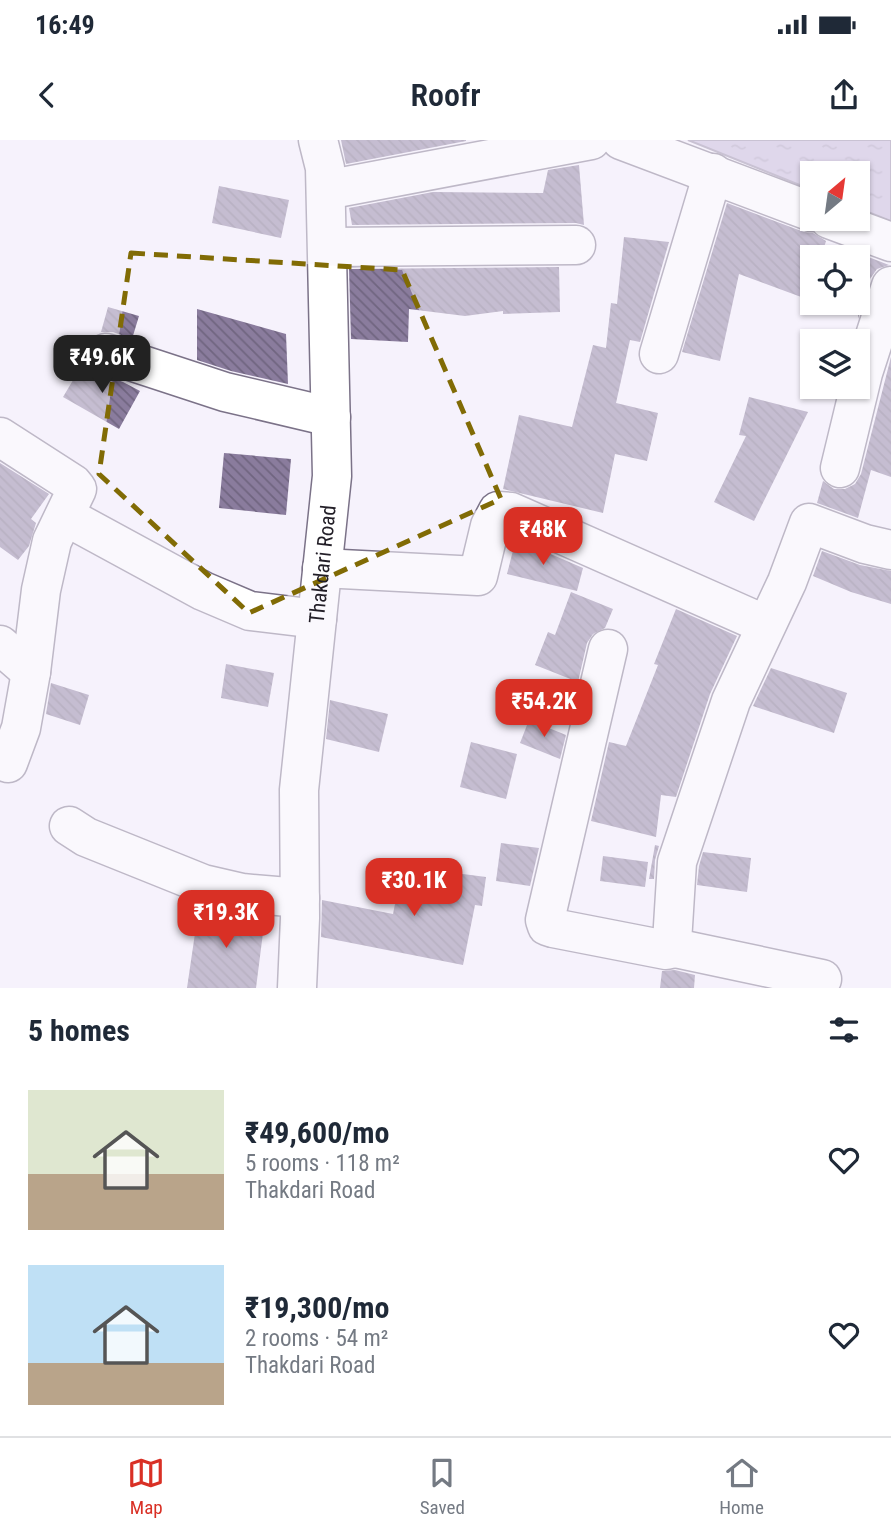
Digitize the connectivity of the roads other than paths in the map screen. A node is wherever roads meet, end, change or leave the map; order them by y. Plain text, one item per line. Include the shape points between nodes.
1 (318, 140) edge
2 (591, 140) edge
3 (621, 140) edge
4 (662, 146) edge
5 (713, 173) junction
6 (326, 190) junction
7 (800, 207) edge
8 (861, 231) edge
9 (891, 242) edge
10 (576, 245) dead end
11 (328, 247) junction
12 (891, 286) edge
13 (106, 353) dead end
14 (659, 354) dead end
15 (331, 417) junction
16 (0, 437) edge
17 (840, 468) dead end
18 (65, 516) junction
19 (891, 550) edge
20 (323, 568) junction
21 (317, 620) junction
22 (766, 625) junction
23 (0, 645) edge
24 (608, 649) dead end
25 (31, 671) junction
26 (8, 763) dead end
27 (69, 826) dead end
28 (300, 898) junction
29 (675, 948) junction
30 (822, 979) dead end
31 (297, 988) edge

1 - 6 street, Thakdari Road
2 - 6 street
3 - 4 street
4 - 5 street
5 - 7 street
5 - 14 street
6 - 11 street, Thakdari Road
8 - 9 street
10 - 11 street
11 - 15 street, Thakdari Road
12 - 17 street
13 - 15 street via 225,392
15 - 20 street, Thakdari Road via 332,476
16 - 18 street via 73,484 77,489
18 - 21 street via 202,591 250,611
18 - 25 street via 52,541 41,590
19 - 22 street via 809,523
20 - 21 street, Thakdari Road
20 - 22 street via 478,576 489,526 498,511 511,512
21 - 28 street, Thakdari Road via 299,790
22 - 29 street via 731,701 677,862
23 - 25 street
24 - 29 street via 545,920 553,928
25 - 26 street via 21,728
27 - 28 street via 204,884
28 - 31 street, Thakdari Road
29 - 30 street

